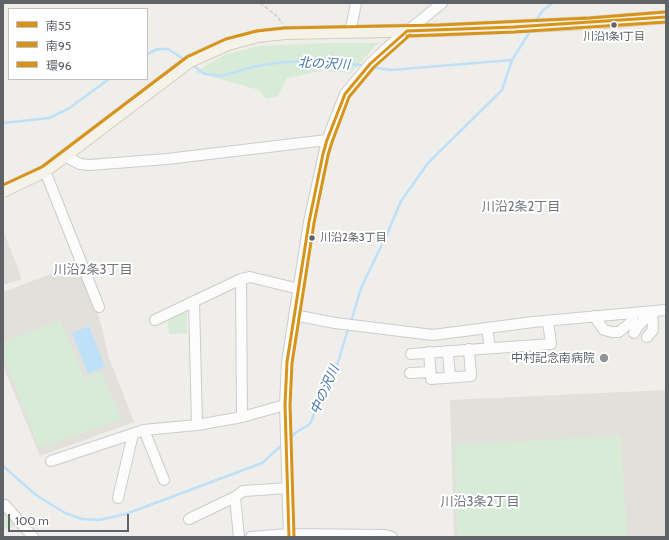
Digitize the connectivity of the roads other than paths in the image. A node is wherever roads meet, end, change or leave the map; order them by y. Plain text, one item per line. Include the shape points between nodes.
1 (356, 3) edge
2 (442, 3) edge
3 (666, 17) edge
4 (407, 31) junction
5 (350, 33) junction
6 (327, 140) junction
7 (65, 156) junction
8 (44, 171) junction
9 (3, 191) edge
10 (241, 279) junction
11 (298, 289) junction
12 (194, 301) junction
13 (99, 307) dead end
14 (666, 310) edge
15 (643, 312) junction
16 (294, 315) junction
17 (594, 316) junction
18 (155, 320) dead end
19 (548, 321) junction
20 (487, 328) junction
21 (634, 333) dead end
22 (647, 337) dead end
23 (490, 348) junction
24 (469, 349) junction
25 (448, 351) junction
26 (429, 352) junction
27 (411, 354) dead end
28 (430, 372) junction
29 (410, 373) dead end
30 (450, 377) junction
31 (285, 405) junction
32 (242, 417) junction
33 (197, 425) junction
34 (144, 430) junction
35 (133, 434) junction
36 (52, 461) dead end
37 (164, 480) dead end
38 (288, 488) junction
39 (235, 497) junction
40 (118, 498) dead end
41 (3, 506) edge
42 (189, 519) dead end
43 (289, 536) edge
44 (33, 537) edge
45 (239, 537) edge
46 (251, 537) edge
47 (392, 537) edge

1 - 5 street
2 - 4 street
3 - 4 main road
4 - 5 main road
4 - 6 street via 370,64 345,94
5 - 7 main road via 285,33 258,36 214,49 190,61
6 - 7 street via 167,159 90,165 80,164
6 - 11 street
7 - 8 main road
8 - 9 main road
8 - 13 street
10 - 11 street via 250,278
10 - 12 street
10 - 32 street
11 - 16 street
12 - 18 street
12 - 33 street
14 - 15 street
15 - 17 street
15 - 17 street via 620,332 604,330
15 - 21 street via 644,320
15 - 22 street via 653,330
16 - 20 street via 369,328 433,335
16 - 31 street via 287,362
17 - 19 street
19 - 20 street
19 - 23 street via 551,344
20 - 23 street
23 - 24 street
24 - 25 street
24 - 30 street via 471,376
25 - 26 street
25 - 30 street
26 - 27 street
26 - 28 street
28 - 29 street
28 - 30 street via 431,379
31 - 32 street
31 - 38 street
32 - 33 street
33 - 34 street
34 - 35 street
34 - 37 street
35 - 36 street
35 - 40 street
38 - 39 street via 242,492
38 - 43 street
39 - 42 street
39 - 45 street
41 - 44 street via 5,505
43 - 46 street
43 - 47 street

